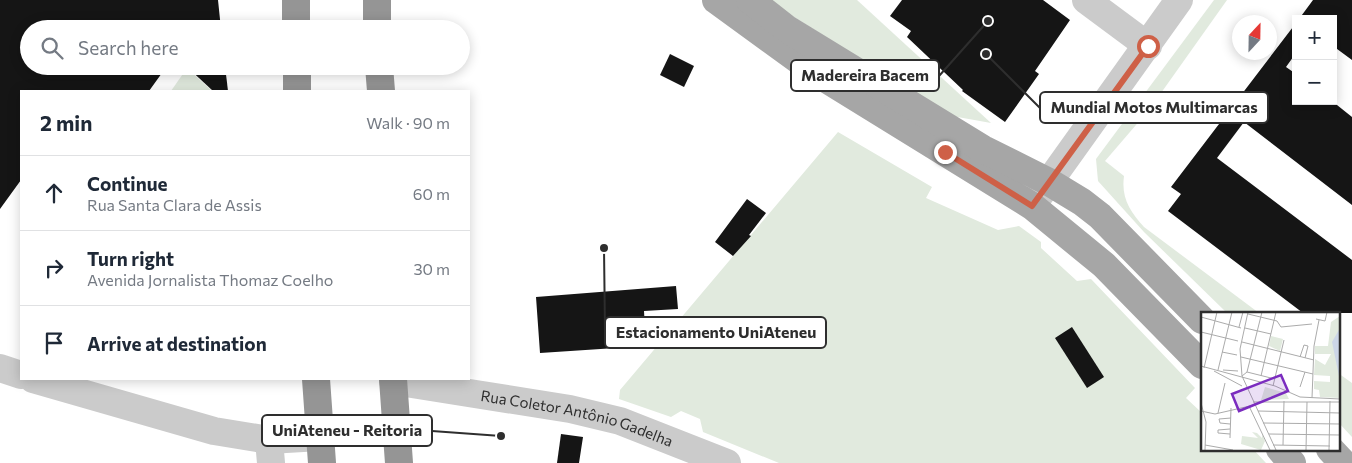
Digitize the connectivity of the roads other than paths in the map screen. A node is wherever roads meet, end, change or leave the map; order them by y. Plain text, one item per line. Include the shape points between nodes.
1 (296, 0) edge
2 (377, 0) edge
3 (716, 0) edge
4 (750, 0) edge
5 (1086, 0) edge
6 (1179, 0) edge
7 (296, 20) edge
8 (377, 20) edge
9 (1148, 46) junction
10 (297, 75) edge
11 (380, 75) edge
12 (298, 90) edge
13 (381, 90) edge
14 (1049, 182) junction
15 (1032, 206) junction
16 (1201, 319) edge
17 (1201, 364) edge
18 (0, 368) edge
19 (20, 375) edge
20 (36, 380) edge
21 (316, 380) edge
22 (393, 380) edge
23 (321, 450) edge
24 (1281, 450) edge
25 (1331, 450) edge
26 (270, 451) edge
27 (399, 463) edge
28 (727, 463) edge
29 (1292, 463) edge
30 (1343, 463) edge

1 - 7 highway
2 - 8 highway
3 - 15 main road via 815,72
4 - 14 main road via 787,29 974,144
5 - 9 street
6 - 9 street
9 - 14 street
10 - 12 highway
11 - 13 highway
14 - 15 street
14 - 16 main road via 1100,216
15 - 17 main road via 1104,265
18 - 19 street
20 - 26 street via 214,431
21 - 23 highway
22 - 27 highway
22 - 28 street, Rua Coletor Antônio Gadelha via 560,407 612,419
23 - 26 street
24 - 29 main road
25 - 30 main road

